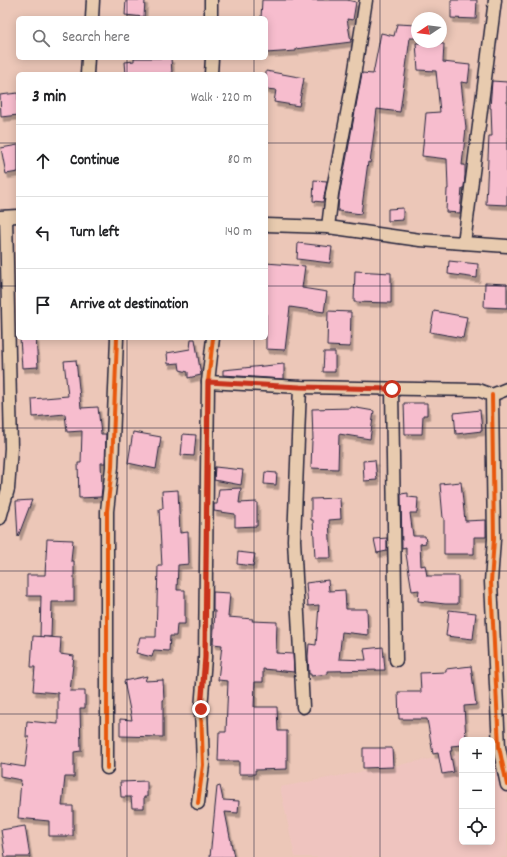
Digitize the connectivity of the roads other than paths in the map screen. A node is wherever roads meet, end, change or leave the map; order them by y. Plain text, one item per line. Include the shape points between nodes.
1 (93, 0) edge
2 (211, 0) edge
3 (366, 0) edge
4 (495, 0) edge
5 (92, 16) edge
6 (211, 16) edge
7 (88, 60) edge
8 (212, 60) edge
9 (87, 72) edge
10 (211, 72) edge
11 (8, 217) edge
12 (268, 225) edge
13 (328, 227) junction
14 (464, 243) junction
15 (507, 246) edge
16 (117, 340) edge
17 (213, 340) edge
18 (208, 382) junction
19 (300, 387) junction
20 (392, 389) junction
21 (507, 389) edge
22 (492, 395) junction
23 (0, 518) edge
24 (396, 660) dead end
25 (303, 707) dead end
26 (107, 768) dead end
27 (507, 785) edge
28 (198, 803) dead end

1 - 5 street
2 - 6 street
3 - 13 street
4 - 14 street
7 - 9 street
8 - 10 street
11 - 23 street via 11,448 8,488
12 - 13 street
13 - 14 street via 420,240
14 - 15 street
16 - 26 street via 112,467 107,511
17 - 18 street
18 - 19 street
18 - 28 street via 205,658 201,709 203,765
19 - 20 street
19 - 25 street via 294,540
20 - 22 street via 478,390
20 - 24 street
21 - 22 street
22 - 27 street via 494,539 491,582 499,747

